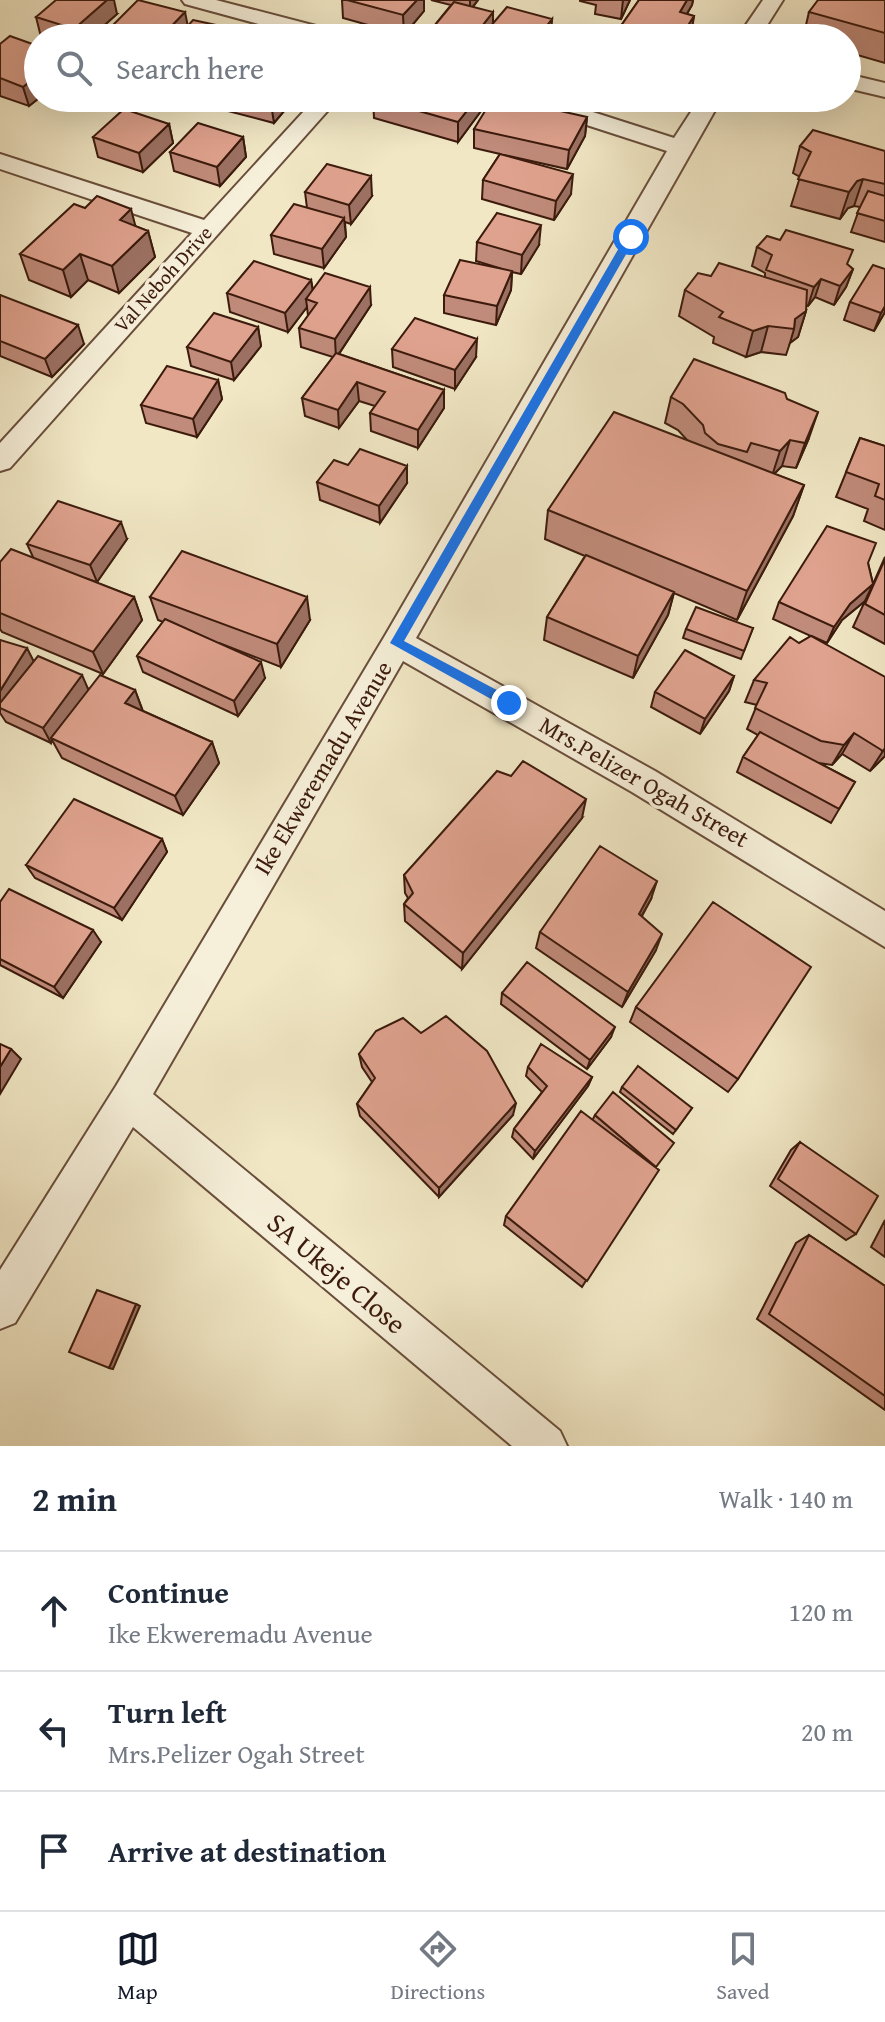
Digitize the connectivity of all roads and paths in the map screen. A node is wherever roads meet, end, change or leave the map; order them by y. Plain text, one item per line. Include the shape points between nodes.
1 (192, 0) edge
2 (769, 1) edge
3 (282, 24) edge
4 (756, 24) edge
5 (861, 84) edge
6 (885, 90) edge
7 (315, 112) edge
8 (570, 112) edge
9 (702, 112) edge
10 (680, 148) junction
11 (0, 161) edge
12 (208, 230) junction
13 (12, 430) edge
14 (0, 461) edge
15 (397, 643) junction
16 (885, 930) edge
17 (129, 1099) junction
18 (0, 1308) edge
19 (545, 1446) edge

1 - 3 street
2 - 4 street
5 - 6 street
7 - 12 street, Val Neboh Drive
8 - 10 street
9 - 10 street, Ike Ekweremadu Avenue
10 - 15 street, Ike Ekweremadu Avenue
11 - 12 street
12 - 13 street, Val Neboh Drive
13 - 14 street, Val Neboh Drive
15 - 16 street, Mrs.Pelizer Ogah Street via 710,818
15 - 17 street, Ike Ekweremadu Avenue
17 - 18 street, Ike Ekweremadu Avenue
17 - 19 street, SA Ukeje Close

